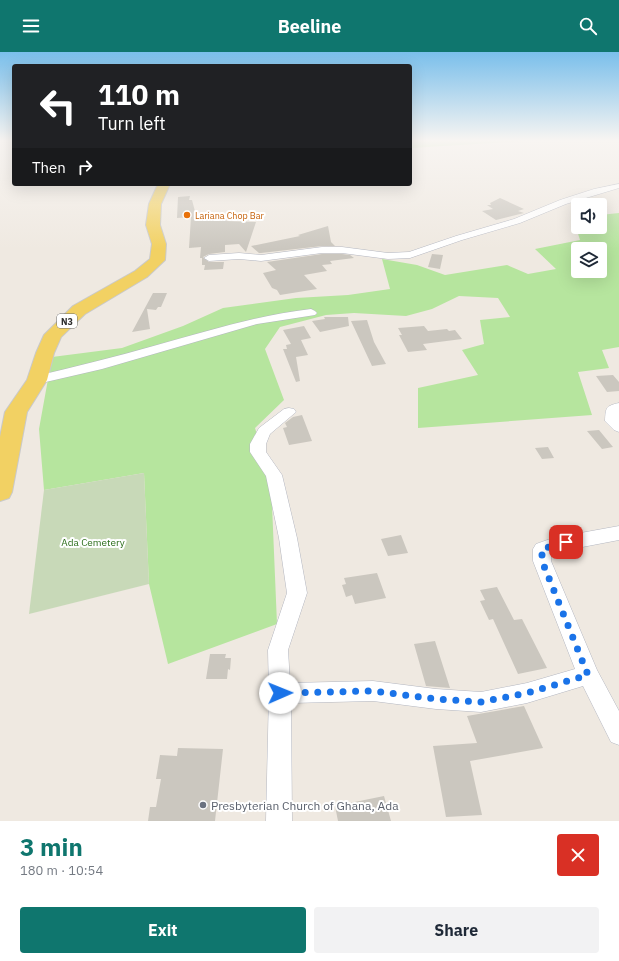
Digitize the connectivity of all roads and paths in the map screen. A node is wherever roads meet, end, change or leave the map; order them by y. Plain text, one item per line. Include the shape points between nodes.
1 (163, 186) edge
2 (619, 186) edge
3 (208, 258) dead end
4 (311, 313) dead end
5 (37, 380) junction
6 (619, 407) edge
7 (289, 412) dead end
8 (619, 427) edge
9 (0, 492) edge
10 (619, 533) edge
11 (588, 675) junction
12 (280, 693) junction
13 (619, 734) edge
14 (279, 821) edge

1 - 5 main road, N3 via 155,204 153,225 159,244 157,260 141,274 79,310 63,324 53,335 44,353
2 - 3 street via 563,202 517,222 410,255 388,256 322,250 261,258
4 - 5 street via 255,321 97,366
5 - 9 main road, N3 via 16,412
6 - 8 street via 613,409 612,421
7 - 12 street via 264,431 258,444 258,452 274,475 297,593 278,650
10 - 11 street via 542,549 542,561
11 - 12 street via 527,693 481,702 373,691
11 - 13 street
12 - 14 street

